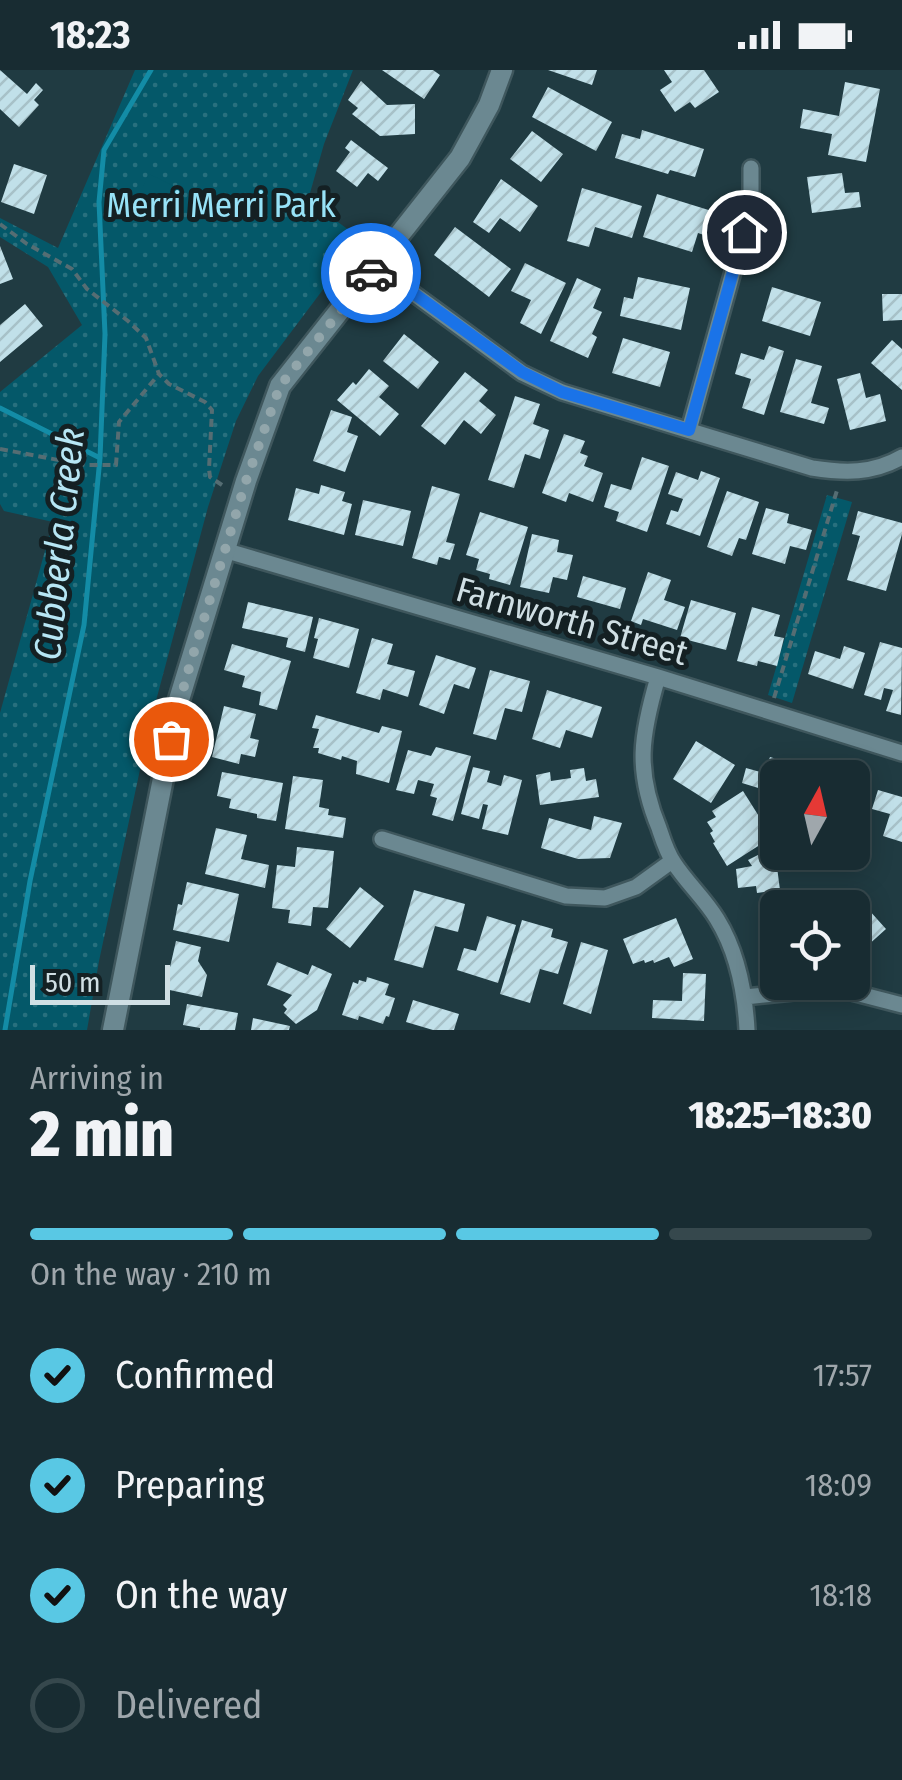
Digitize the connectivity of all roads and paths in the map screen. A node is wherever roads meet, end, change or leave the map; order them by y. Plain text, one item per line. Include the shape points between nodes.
1 (502, 70) edge
2 (751, 168) dead end
3 (0, 224) edge
4 (376, 266) junction
5 (158, 374) junction
6 (689, 430) junction
7 (0, 449) edge
8 (902, 457) edge
9 (842, 473) junction
10 (222, 485) dead end
11 (224, 550) junction
12 (658, 677) junction
13 (770, 712) junction
14 (902, 753) edge
15 (382, 839) dead end
16 (672, 860) junction
17 (745, 997) junction
18 (902, 1004) edge
19 (113, 1030) edge
20 (746, 1030) edge

1 - 4 street via 460,158
2 - 6 street via 751,204
3 - 5 path via 72,269 137,329
4 - 6 street via 522,372 562,392
4 - 11 street via 280,386
5 - 7 path via 120,422 116,465
5 - 10 path via 212,410 210,477
6 - 9 street
8 - 9 street
9 - 13 path
11 - 12 street, Farnworth Street
11 - 19 street via 178,703
12 - 13 street, Farnworth Street
12 - 16 street via 644,724 642,762 648,801
13 - 14 street, Farnworth Street
15 - 16 street via 566,896 605,898 636,887
16 - 17 street via 718,920
17 - 18 street via 844,990
17 - 20 street

